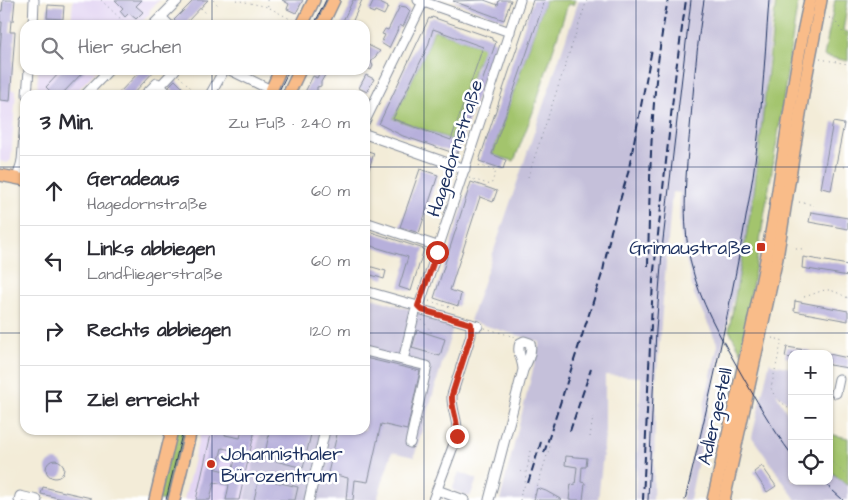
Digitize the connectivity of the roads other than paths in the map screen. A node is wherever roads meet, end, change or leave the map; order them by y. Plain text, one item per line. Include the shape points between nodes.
1 (34, 0) edge
2 (178, 0) edge
3 (314, 0) edge
4 (334, 0) edge
5 (520, 0) edge
6 (810, 0) edge
7 (821, 0) edge
8 (421, 1) edge
9 (161, 17) junction
10 (32, 20) edge
11 (158, 20) edge
12 (164, 20) edge
13 (300, 20) edge
14 (324, 20) edge
15 (510, 32) junction
16 (29, 75) edge
17 (104, 75) edge
18 (170, 75) edge
19 (221, 75) edge
20 (239, 75) edge
21 (278, 75) edge
22 (298, 75) edge
23 (160, 86) junction
24 (27, 90) edge
25 (90, 90) edge
26 (150, 90) edge
27 (164, 90) edge
28 (213, 90) edge
29 (265, 90) edge
30 (271, 90) edge
31 (290, 90) edge
32 (370, 110) edge
33 (370, 136) edge
34 (465, 169) junction
35 (0, 174) edge
36 (20, 180) edge
37 (370, 224) edge
38 (771, 232) junction
39 (437, 252) junction
40 (774, 276) junction
41 (370, 292) edge
42 (418, 305) junction
43 (760, 339) junction
44 (522, 341) road end
45 (370, 352) edge
46 (403, 360) junction
47 (839, 379) dead end
48 (836, 393) dead end
49 (171, 435) edge
50 (190, 435) edge
51 (324, 435) edge
52 (410, 443) dead end
53 (437, 490) junction
54 (19, 500) edge
55 (37, 500) edge
56 (155, 500) edge
57 (174, 500) edge
58 (309, 500) edge
59 (433, 500) edge
60 (464, 500) edge
61 (489, 500) edge
62 (712, 500) edge
63 (724, 500) edge

1 - 10 street
2 - 9 street
3 - 13 main road
4 - 14 main road
5 - 15 street, Hagedornstraße
6 - 38 main road
7 - 40 main road via 806,73
8 - 15 street
8 - 32 street
9 - 11 street
9 - 12 street
15 - 34 street, Hagedornstraße
16 - 24 street
17 - 25 street
18 - 23 street
19 - 28 street
20 - 29 street
21 - 30 main road
22 - 31 main road
23 - 26 street via 157,83
23 - 27 street
33 - 34 street
34 - 39 street, Hagedornstraße
35 - 36 main road
37 - 39 street via 434,245
38 - 40 main road via 773,244 768,274
38 - 43 main road
39 - 42 street, Hagedornstraße
40 - 43 main road
41 - 42 street
42 - 46 street, Hagedornstraße
42 - 53 street via 422,310 475,325 452,395 457,436
43 - 62 main road, Adlergestell
43 - 63 main road, Adlergestell
44 - 61 street via 531,347 522,370
45 - 46 street
46 - 52 street via 427,366
47 - 48 street
49 - 56 main road
50 - 57 main road
51 - 58 street
53 - 59 street
53 - 60 street
54 - 55 street via 20,496

